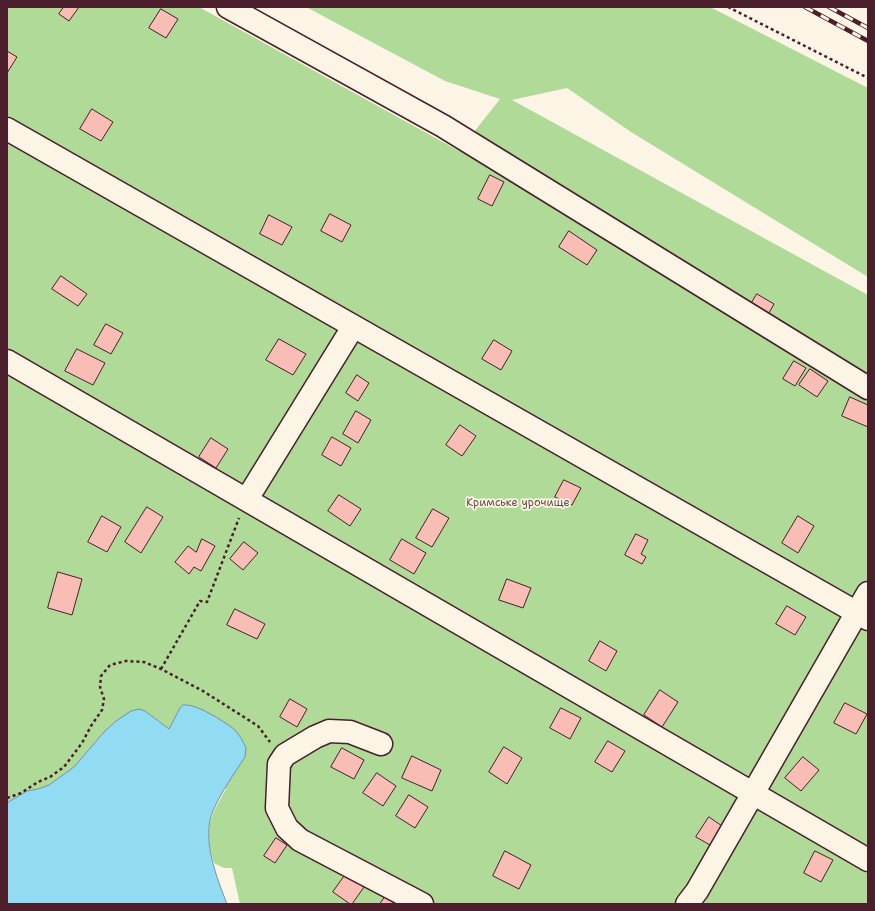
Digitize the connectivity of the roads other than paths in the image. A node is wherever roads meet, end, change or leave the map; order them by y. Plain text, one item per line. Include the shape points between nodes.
1 (228, 7) edge
2 (7, 129) edge
3 (353, 327) junction
4 (7, 361) edge
5 (868, 388) edge
6 (247, 499) junction
7 (868, 593) edge
8 (862, 616) edge
9 (381, 744) dead end
10 (753, 794) junction
11 (868, 860) edge
12 (422, 904) edge
13 (687, 904) edge

1 - 5 lane via 443,126
2 - 3 lane
3 - 6 lane
3 - 8 lane
4 - 6 lane
6 - 10 lane
7 - 8 lane
8 - 10 lane
9 - 12 lane via 350,732 329,731 291,751 279,764 277,808 287,828 300,840
10 - 11 lane
10 - 13 lane

